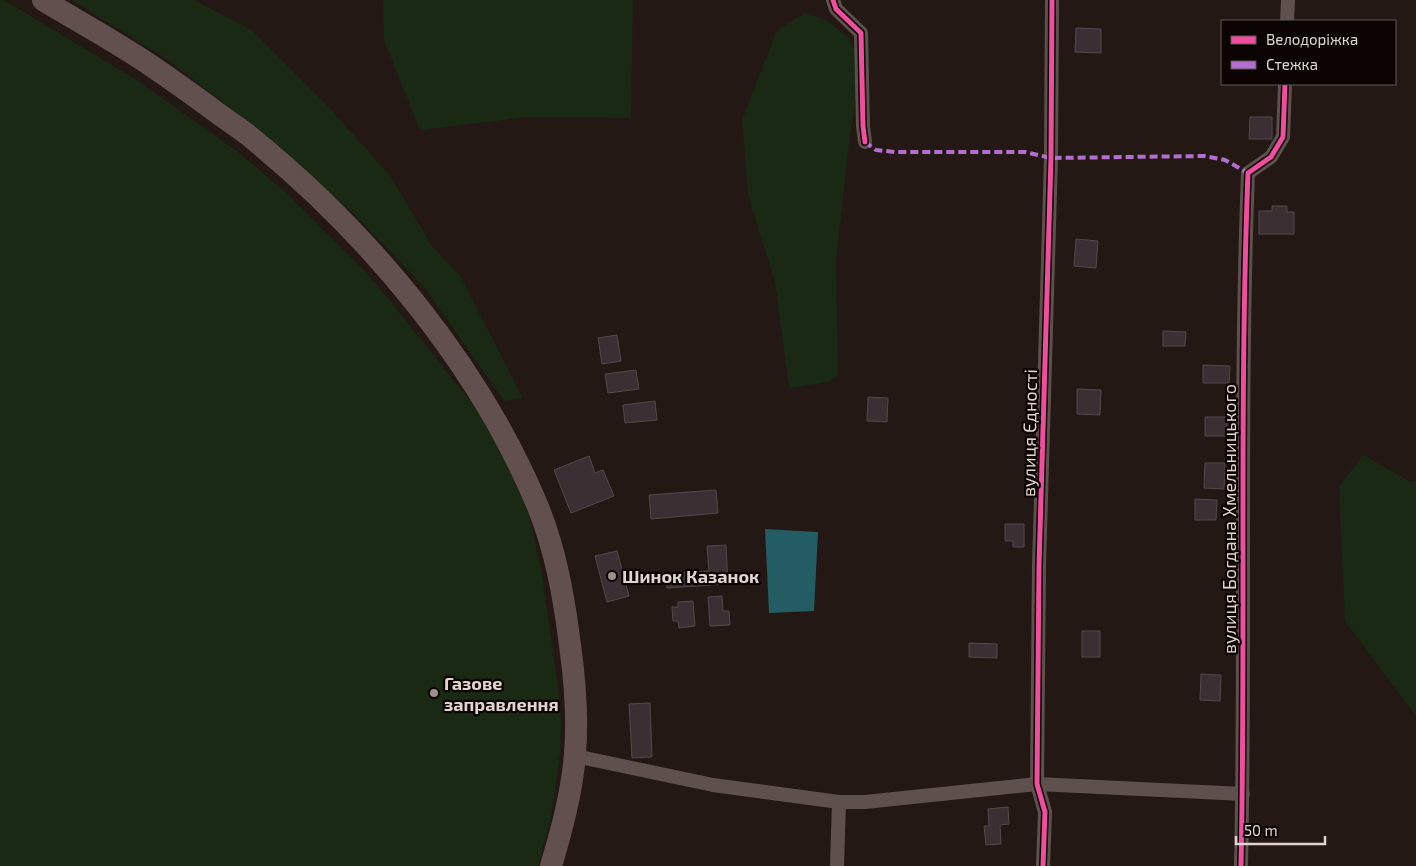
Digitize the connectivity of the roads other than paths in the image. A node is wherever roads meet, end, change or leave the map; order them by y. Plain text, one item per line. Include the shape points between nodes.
1 (43, 0) edge
2 (833, 0) edge
3 (1052, 0) edge
4 (1288, 0) edge
5 (1287, 20) edge
6 (1285, 85) edge
7 (866, 142) dead end
8 (575, 756) junction
9 (1037, 784) junction
10 (1243, 794) junction
11 (839, 802) junction
12 (551, 866) edge
13 (837, 866) edge
14 (1043, 866) edge
15 (1241, 866) edge

1 - 8 main road via 142,59 282,164 378,259 443,341 480,395 512,453 538,508 555,560 574,678
2 - 7 street via 836,9 861,33
3 - 9 street, вулиця Єдності
4 - 5 street
6 - 10 street, вулиця Богдана Хмельницького via 1283,137 1272,157 1248,173 1244,265
8 - 11 street via 713,785
8 - 12 main road via 566,814
9 - 10 street
9 - 11 street
9 - 14 street, вулиця Єдності via 1045,812
10 - 15 street, вулиця Богдана Хмельницького
11 - 13 street

